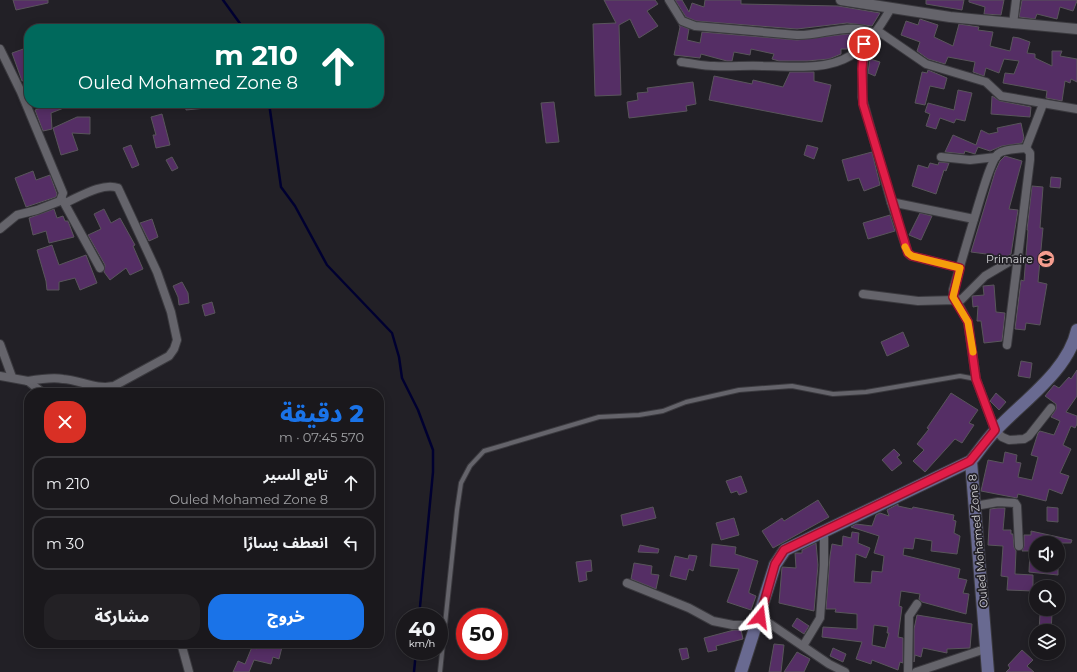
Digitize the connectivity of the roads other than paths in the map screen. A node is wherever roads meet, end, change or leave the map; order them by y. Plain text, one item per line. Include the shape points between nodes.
1 (669, 0) edge
2 (841, 0) edge
3 (1016, 0) edge
4 (886, 5) edge
5 (1013, 24) junction
6 (1077, 29) edge
7 (876, 32) junction
8 (864, 44) junction
9 (0, 48) edge
10 (681, 62) dead end
11 (24, 99) edge
12 (1043, 104) junction
13 (28, 108) edge
14 (1077, 109) edge
15 (1026, 148) junction
16 (941, 157) dead end
17 (996, 157) junction
18 (64, 201) junction
19 (891, 202) junction
20 (974, 220) junction
21 (0, 229) edge
22 (1019, 256) junction
23 (100, 268) dead end
24 (960, 268) junction
25 (863, 294) dead end
26 (956, 300) junction
27 (1077, 330) edge
28 (0, 344) edge
29 (1007, 345) dead end
30 (0, 376) edge
31 (12, 377) junction
32 (976, 379) junction
33 (28, 381) junction
34 (37, 388) edge
35 (1050, 408) dead end
36 (995, 430) junction
37 (970, 461) junction
38 (975, 506) junction
39 (824, 530) junction
40 (1019, 546) dead end
41 (627, 583) dead end
42 (917, 604) dead end
43 (758, 621) junction
44 (803, 646) junction
45 (182, 648) edge
46 (985, 649) junction
47 (189, 672) edge
48 (440, 672) edge
49 (741, 672) edge
50 (845, 672) edge
51 (908, 672) edge
52 (916, 672) edge
53 (988, 672) edge

1 - 7 street via 682,20 695,26 797,35 817,35 854,28
2 - 4 street
3 - 5 street
4 - 5 street
4 - 7 street
5 - 6 street
7 - 8 street
7 - 12 street via 926,64 986,82 1005,98
8 - 10 street via 844,59 813,66 714,66
8 - 19 street via 862,97
9 - 11 street
12 - 14 street
12 - 15 street
13 - 18 street via 60,183
15 - 17 street via 1001,153
15 - 22 street via 1030,153 1030,160
16 - 17 street via 970,160
17 - 20 street
18 - 21 street via 17,215
18 - 23 street
18 - 33 street via 111,186 118,188 157,272 175,327 176,345 169,356 110,387 65,379 46,378
19 - 20 street
19 - 24 street via 908,253
20 - 24 street
22 - 26 street via 985,276 967,296
22 - 29 street
24 - 26 street via 953,293
25 - 26 street via 918,301
26 - 32 street via 968,322
27 - 36 main road, Ouled Mohamed Zone 8 via 1070,349 1058,367
28 - 31 street
30 - 31 street
31 - 33 street
32 - 36 street
32 - 48 lane via 960,376 866,392 833,394 792,386 740,390 686,402 663,411 599,417 484,451 470,466 461,483
33 - 34 street
35 - 36 street via 1024,439 1009,440
36 - 37 main road, Ouled Mohamed Zone 8
37 - 38 main road, Ouled Mohamed Zone 8
37 - 39 main road
38 - 40 street via 998,502 1015,503
38 - 46 main road, Ouled Mohamed Zone 8
39 - 43 main road via 790,547 779,558
39 - 44 street via 820,618
41 - 43 street via 690,608 713,621 732,625
42 - 51 street via 909,616
43 - 44 street
43 - 49 main road
44 - 50 street
45 - 47 street
46 - 52 street
46 - 53 main road, Ouled Mohamed Zone 8

